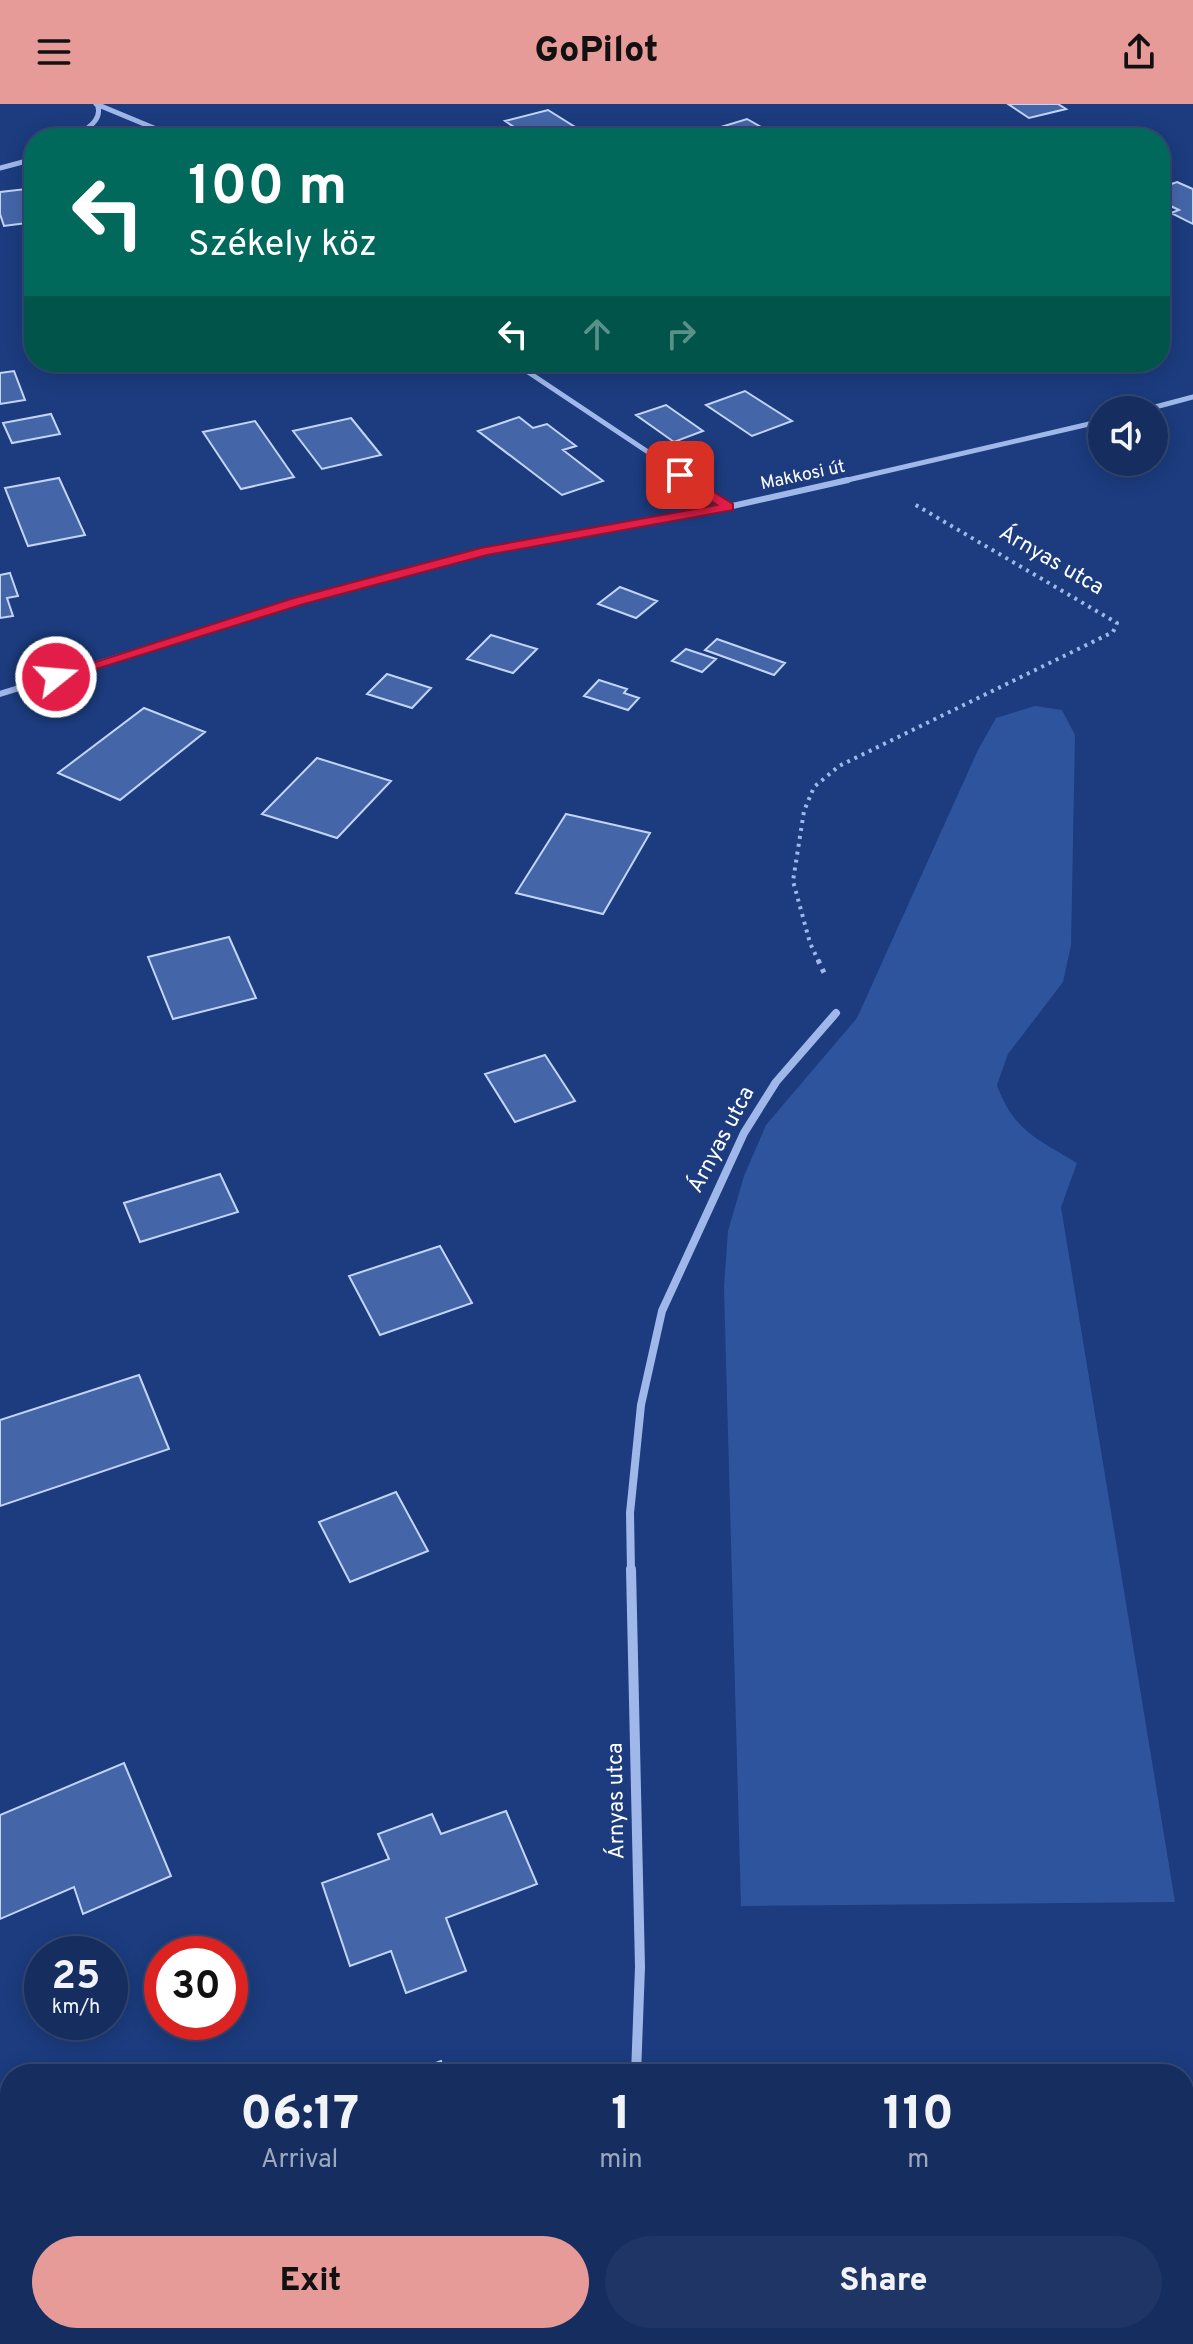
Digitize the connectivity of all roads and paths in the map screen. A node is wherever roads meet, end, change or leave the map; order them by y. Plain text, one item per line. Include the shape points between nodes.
1 (97, 104) edge
2 (86, 128) edge
3 (154, 128) edge
4 (24, 162) edge
5 (0, 168) edge
6 (528, 372) edge
7 (1193, 397) edge
8 (1168, 404) edge
9 (1088, 424) edge
10 (867, 476) junction
11 (728, 507) junction
12 (0, 694) edge
13 (836, 1013) joint
14 (636, 2064) edge

1 - 2 street via 98,118
1 - 3 street
4 - 5 street
6 - 11 street
7 - 8 street
9 - 10 street, Makkosi út
10 - 11 street, Makkosi út
10 - 13 path, Árnyas utca via 1117,623 1113,632 839,766 814,787 804,811 793,881
11 - 12 street, Makkosi út via 486,551 299,601
13 - 14 street, Árnyas utca via 776,1082 744,1133 662,1311 641,1405 630,1513 640,1967

